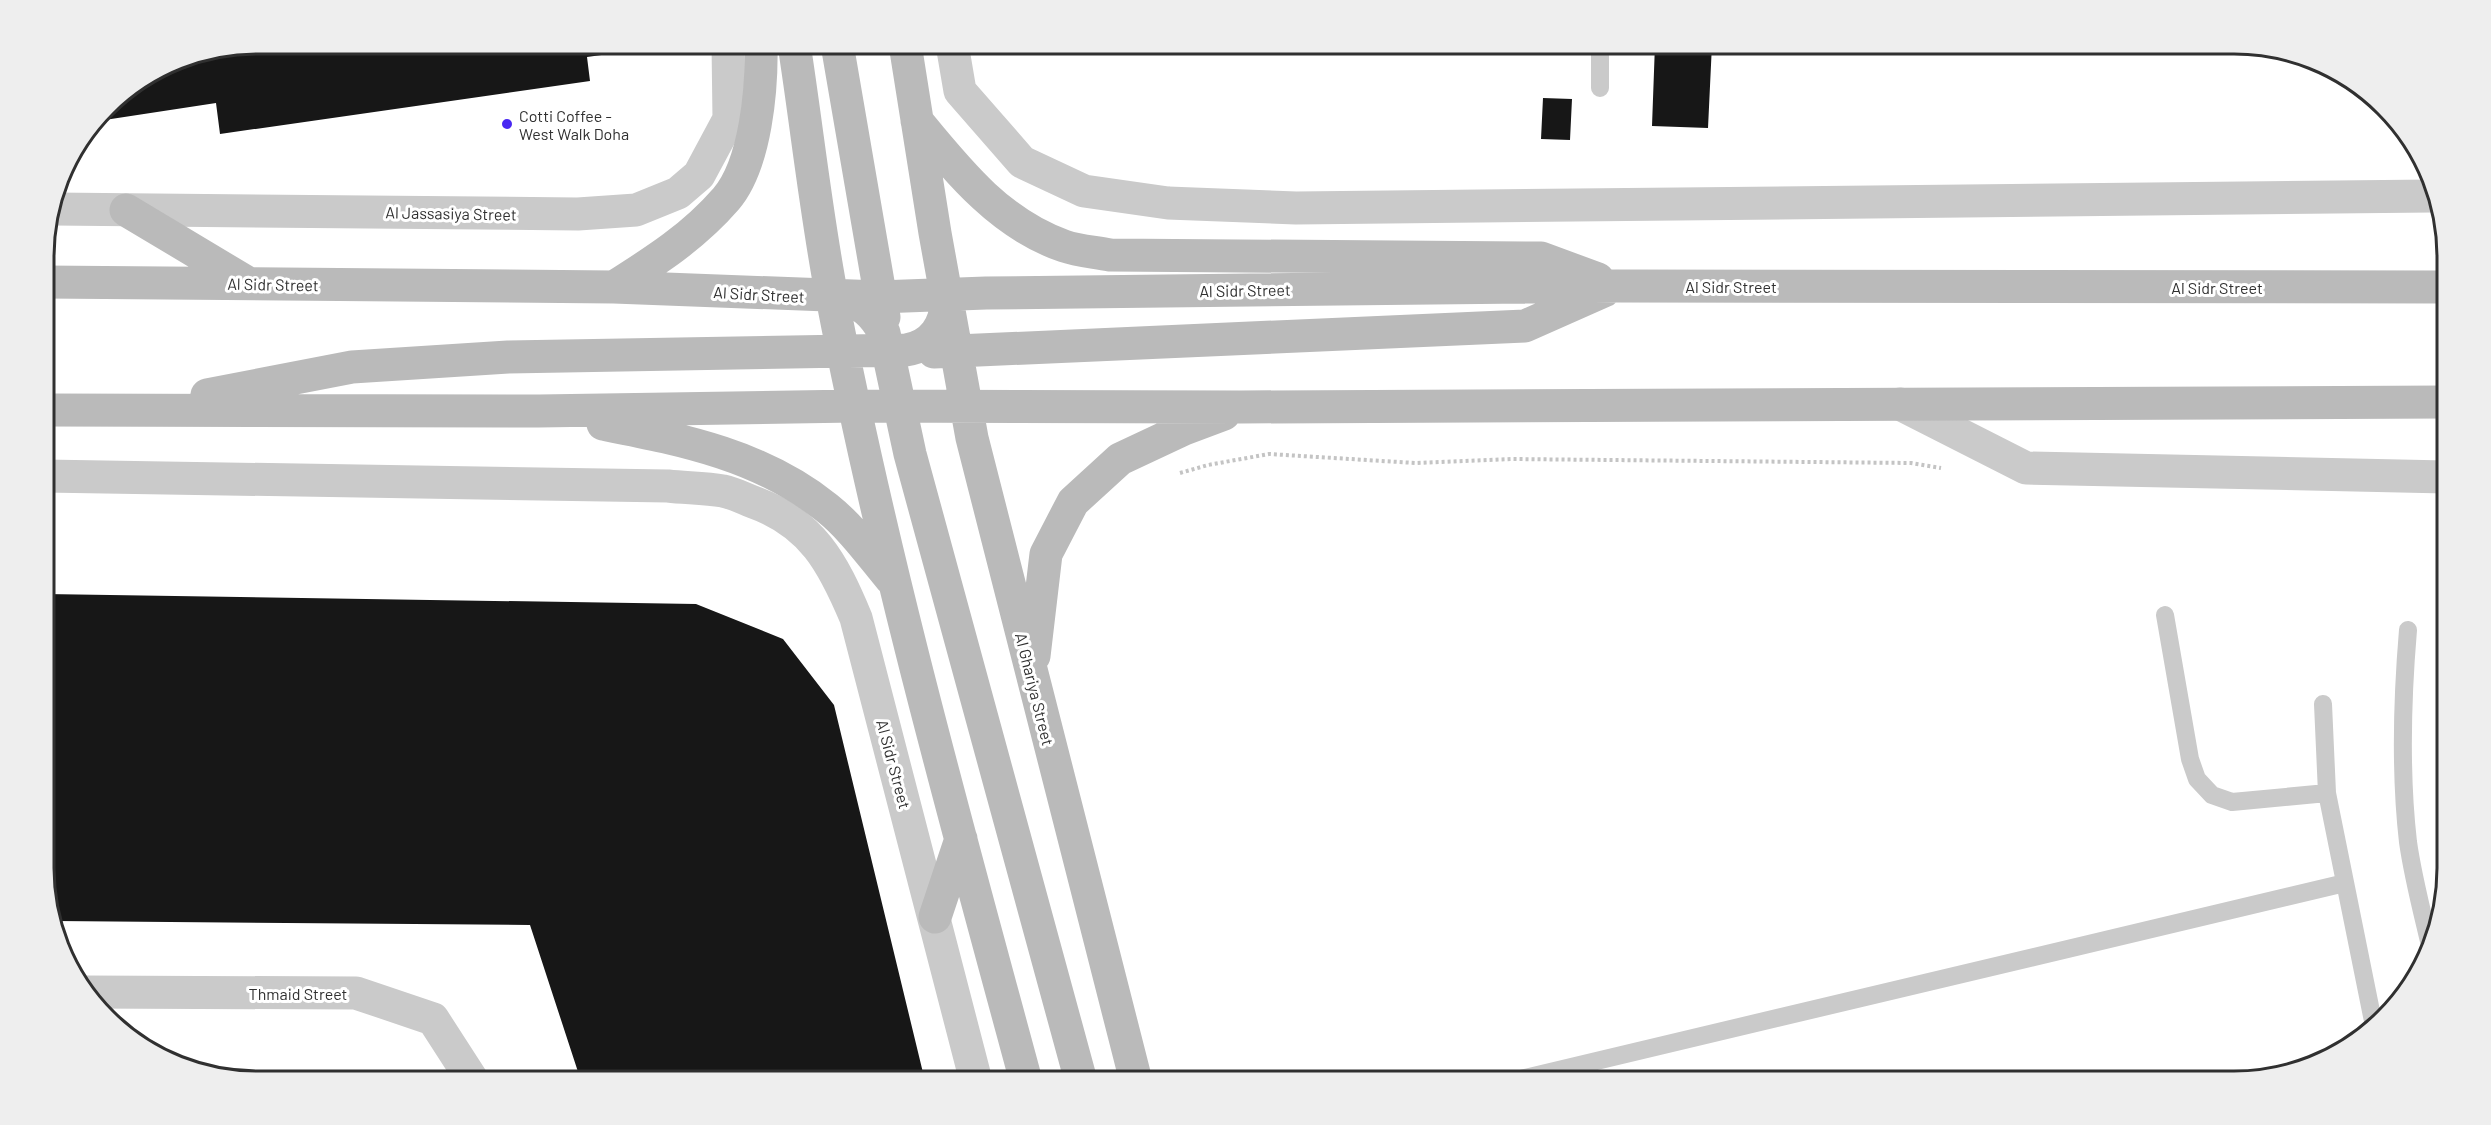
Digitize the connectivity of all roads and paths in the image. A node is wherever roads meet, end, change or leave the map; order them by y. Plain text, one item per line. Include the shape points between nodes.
1 (728, 54) edge
2 (761, 54) edge
3 (796, 54) edge
4 (839, 54) edge
5 (906, 54) edge
6 (954, 54) edge
7 (1600, 54) edge
8 (1600, 88) dead end
9 (916, 121) junction
10 (2427, 196) edge
11 (60, 209) edge
12 (126, 210) junction
13 (54, 282) edge
14 (2436, 283) edge
15 (250, 284) junction
16 (1617, 286) junction
17 (614, 287) junction
18 (946, 295) junction
19 (832, 297) junction
20 (879, 297) junction
21 (956, 351) junction
22 (844, 352) junction
23 (891, 353) junction
24 (2437, 402) edge
25 (1900, 404) junction
26 (855, 406) junction
27 (900, 406) junction
28 (966, 406) junction
29 (1241, 407) junction
30 (134, 409) junction
31 (54, 410) edge
32 (539, 411) junction
33 (1947, 471) dead end
34 (1174, 475) dead end
35 (54, 476) edge
36 (2437, 477) edge
37 (896, 585) junction
38 (2165, 615) dead end
39 (2408, 630) dead end
40 (1031, 676) junction
41 (2323, 705) dead end
42 (2327, 792) junction
43 (961, 839) junction
44 (2345, 884) junction
45 (935, 917) junction
46 (2427, 930) edge
47 (97, 992) edge
48 (2372, 1016) edge
49 (466, 1071) edge
50 (974, 1071) edge
51 (1023, 1071) edge
52 (1078, 1071) edge
53 (1133, 1071) edge
54 (1554, 1071) edge

1 - 12 street, Al Jassasiya Street via 729,119 699,175 678,193 636,210 578,214
2 - 17 main road via 749,154 727,197 674,249
3 - 19 main road
4 - 20 main road
5 - 9 main road
6 - 10 street via 960,91 1022,162 1084,191 1168,203 1296,208
7 - 8 lane
9 - 16 main road via 989,202 1021,226 1064,246 1110,255 1541,258
9 - 18 main road
11 - 12 street, Al Jassasiya Street
12 - 15 main road
13 - 15 main road, Al Sidr Street
14 - 16 main road, Al Sidr Street
15 - 17 main road, Al Sidr Street
16 - 18 main road, Al Sidr Street
16 - 21 main road via 1525,326
17 - 19 main road, Al Sidr Street
18 - 20 main road, Al Sidr Street
18 - 21 main road, Al Ghariya Street
18 - 23 main road via 944,318 933,337 912,349
19 - 20 main road, Al Sidr Street
19 - 22 main road
19 - 23 main road via 857,303 868,311 880,326
20 - 23 main road
21 - 23 main road
21 - 28 main road, Al Ghariya Street
22 - 23 main road
22 - 26 main road
22 - 30 main road via 508,357 352,367
23 - 26 main road via 873,357 858,371 853,383
23 - 27 main road
23 - 28 main road via 899,371 915,388 938,400
24 - 25 main road
25 - 29 main road
25 - 36 street via 2026,468
26 - 27 main road
26 - 32 main road
26 - 37 main road
27 - 28 main road
27 - 52 main road
28 - 29 main road
28 - 40 main road, Al Ghariya Street
29 - 40 main road via 1120,459 1073,502 1046,554
30 - 31 main road
30 - 32 main road
32 - 37 main road via 692,442 780,476 828,509
33 - 34 path via 1911,463 1511,459 1415,463 1269,454
35 - 45 street, Al Sidr Street via 668,486 725,492 773,509 820,548 841,582 856,618
37 - 43 main road
38 - 42 lane via 2190,759 2197,779 2212,795 2232,802
39 - 46 lane via 2404,786 2409,844
40 - 53 main road, Al Ghariya Street
41 - 42 lane
42 - 44 lane
43 - 45 main road
43 - 51 main road
44 - 48 lane
44 - 54 lane
45 - 50 street
47 - 49 street, Thmaid Street via 356,993 433,1019

